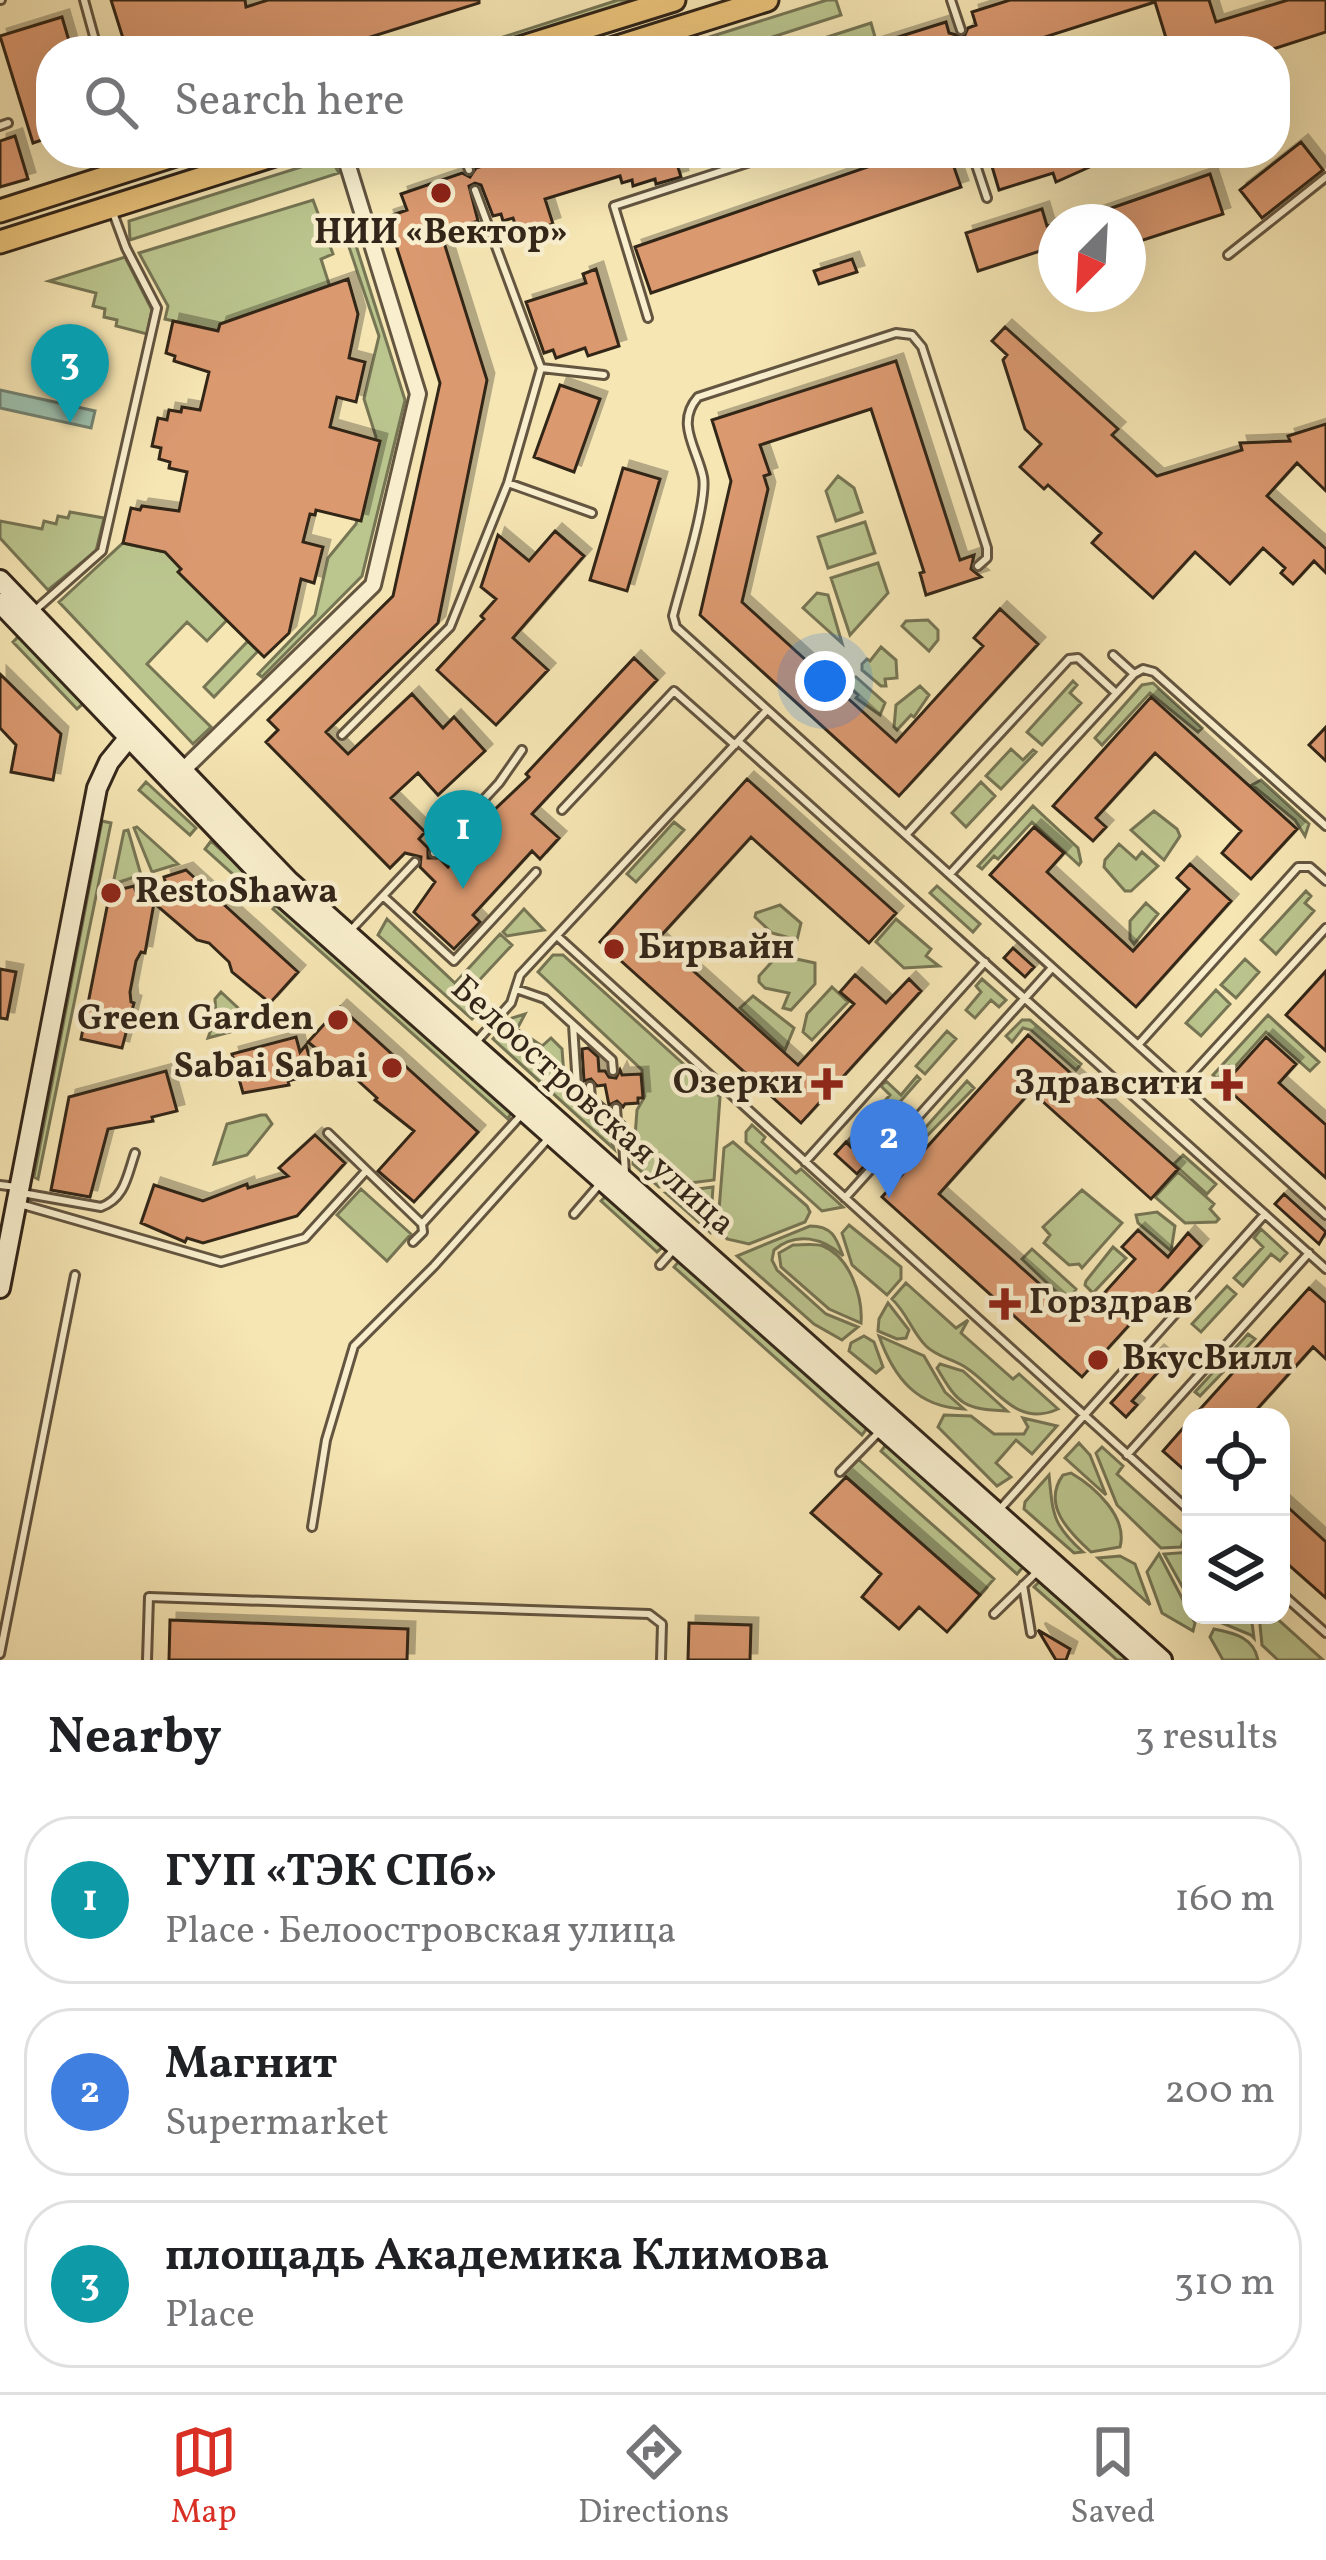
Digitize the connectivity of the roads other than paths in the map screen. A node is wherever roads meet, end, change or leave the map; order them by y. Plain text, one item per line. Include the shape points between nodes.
1 (84, 0) edge
2 (767, 0) edge
3 (951, 0) edge
4 (670, 1) edge
5 (961, 30) dead end
6 (94, 36) edge
7 (558, 36) edge
8 (653, 36) edge
9 (110, 168) edge
10 (234, 168) edge
11 (349, 168) edge
12 (732, 168) edge
13 (977, 168) edge
14 (1326, 177) edge
15 (475, 190) dead end
16 (987, 198) dead end
17 (111, 207) junction
18 (0, 211) edge
19 (0, 242) edge
20 (1228, 255) dead end
21 (648, 318) dead end
22 (541, 368) junction
23 (604, 375) dead end
24 (508, 483) junction
25 (592, 513) dead end
26 (977, 566) dead end
27 (0, 580) edge
28 (0, 603) edge
29 (26, 619) junction
30 (1113, 655) dead end
31 (1134, 674) junction
32 (1116, 693) junction
33 (767, 710) junction
34 (133, 732) junction
35 (342, 735) dead end
36 (736, 743) junction
37 (522, 750) dead end
38 (181, 772) junction
39 (562, 810) dead end
40 (1326, 826) edge
41 (906, 835) junction
42 (434, 853) dead end
43 (415, 862) dead end
44 (536, 872) dead end
45 (949, 874) junction
46 (1326, 881) edge
47 (383, 896) junction
48 (1326, 928) edge
49 (348, 934) junction
50 (557, 936) junction
51 (985, 962) junction
52 (1052, 968) junction
53 (516, 989) junction
54 (1025, 998) junction
55 (573, 1024) junction
56 (587, 1037) junction
57 (1138, 1045) junction
58 (588, 1048) dead end
59 (468, 1051) junction
60 (613, 1070) dead end
61 (1182, 1085) junction
62 (590, 1086) dead end
63 (591, 1099) junction
64 (529, 1106) junction
65 (616, 1108) dead end
66 (617, 1122) junction
67 (556, 1130) junction
68 (328, 1133) dead end
69 (135, 1154) dead end
70 (805, 1162) junction
71 (365, 1172) junction
72 (614, 1178) junction
73 (14, 1192) edge
74 (845, 1198) junction
75 (574, 1214) dead end
76 (1265, 1214) junction
77 (1326, 1215) edge
78 (422, 1224) junction
79 (681, 1241) junction
80 (413, 1242) dead end
81 (1309, 1253) junction
82 (660, 1265) dead end
83 (1326, 1268) edge
84 (75, 1275) dead end
85 (0, 1288) edge
86 (1084, 1416) junction
87 (887, 1424) junction
88 (1127, 1455) junction
89 (840, 1472) dead end
90 (1182, 1504) edge
91 (998, 1512) junction
92 (312, 1527) dead end
93 (1044, 1564) junction
94 (1023, 1585) junction
95 (1290, 1601) edge
96 (994, 1614) dead end
97 (1031, 1633) dead end
98 (1326, 1634) edge
99 (0, 1654) edge
100 (1150, 1658) edge
101 (147, 1660) edge
102 (661, 1660) edge

1 - 6 lane
2 - 8 main road
3 - 5 lane
4 - 7 main road
9 - 18 main road
10 - 17 main road
11 - 38 street via 418,394 373,585
12 - 21 lane via 614,206
13 - 16 lane
14 - 20 lane
15 - 22 lane
17 - 19 main road
17 - 29 lane via 157,308 101,551
22 - 23 lane
22 - 24 lane
24 - 25 lane
24 - 35 lane via 450,627
26 - 33 lane via 987,548 922,347 911,335 896,333 698,397 686,424 704,482 673,616 676,628
27 - 29 main road, Белоостровская улица
28 - 29 main road, Белоостровская улица
29 - 34 main road, Белоостровская улица
30 - 31 lane
31 - 32 lane
31 - 40 lane via 1154,672
32 - 41 lane via 1078,658 1069,659
32 - 45 lane
33 - 36 lane
33 - 41 lane
34 - 38 main road, Белоостровская улица
34 - 59 main road, Белоостровская улица via 278,893
34 - 73 main road via 98,788
36 - 39 lane via 674,691
36 - 50 lane
36 - 51 lane
37 - 42 lane
38 - 49 main road, Белоостровская улица
41 - 45 lane
43 - 47 lane
44 - 47 lane via 454,961
45 - 52 lane
46 - 57 lane via 1298,867
47 - 49 lane
48 - 61 lane
49 - 59 main road, Белоостровская улица
50 - 53 lane
50 - 70 lane
51 - 54 lane
51 - 70 lane
52 - 54 lane
52 - 57 lane
53 - 55 lane via 545,999
53 - 59 lane
54 - 74 lane
54 - 76 lane
55 - 56 lane
55 - 63 lane via 577,1086
56 - 58 lane
56 - 60 lane via 613,1060
57 - 61 lane
59 - 64 main road, Белоостровская улица
61 - 77 lane
62 - 63 lane
63 - 66 lane
64 - 67 main road, Белоостровская улица
64 - 78 lane
65 - 66 lane
66 - 72 lane
67 - 72 main road, Белоостровская улица
67 - 92 lane via 354,1346 326,1440
68 - 71 lane
69 - 73 lane via 122,1192 101,1208
70 - 74 lane
71 - 73 lane via 305,1238 221,1262
71 - 78 lane
72 - 75 lane
72 - 79 main road, Белоостровская улица
73 - 85 main road
74 - 86 lane
76 - 81 lane
76 - 86 lane
78 - 80 lane
79 - 82 lane
79 - 87 main road, Белоостровская улица
81 - 83 lane
81 - 88 lane
84 - 99 lane
86 - 88 lane
86 - 91 lane
87 - 89 lane
87 - 91 main road, Белоостровская улица
87 - 93 main road, Белоостровская улица
88 - 90 lane
91 - 93 main road, Белоостровская улица
93 - 94 lane
93 - 100 main road, Белоостровская улица
94 - 96 lane
94 - 97 lane
95 - 98 lane
101 - 102 lane via 149,1598 649,1614 662,1624

